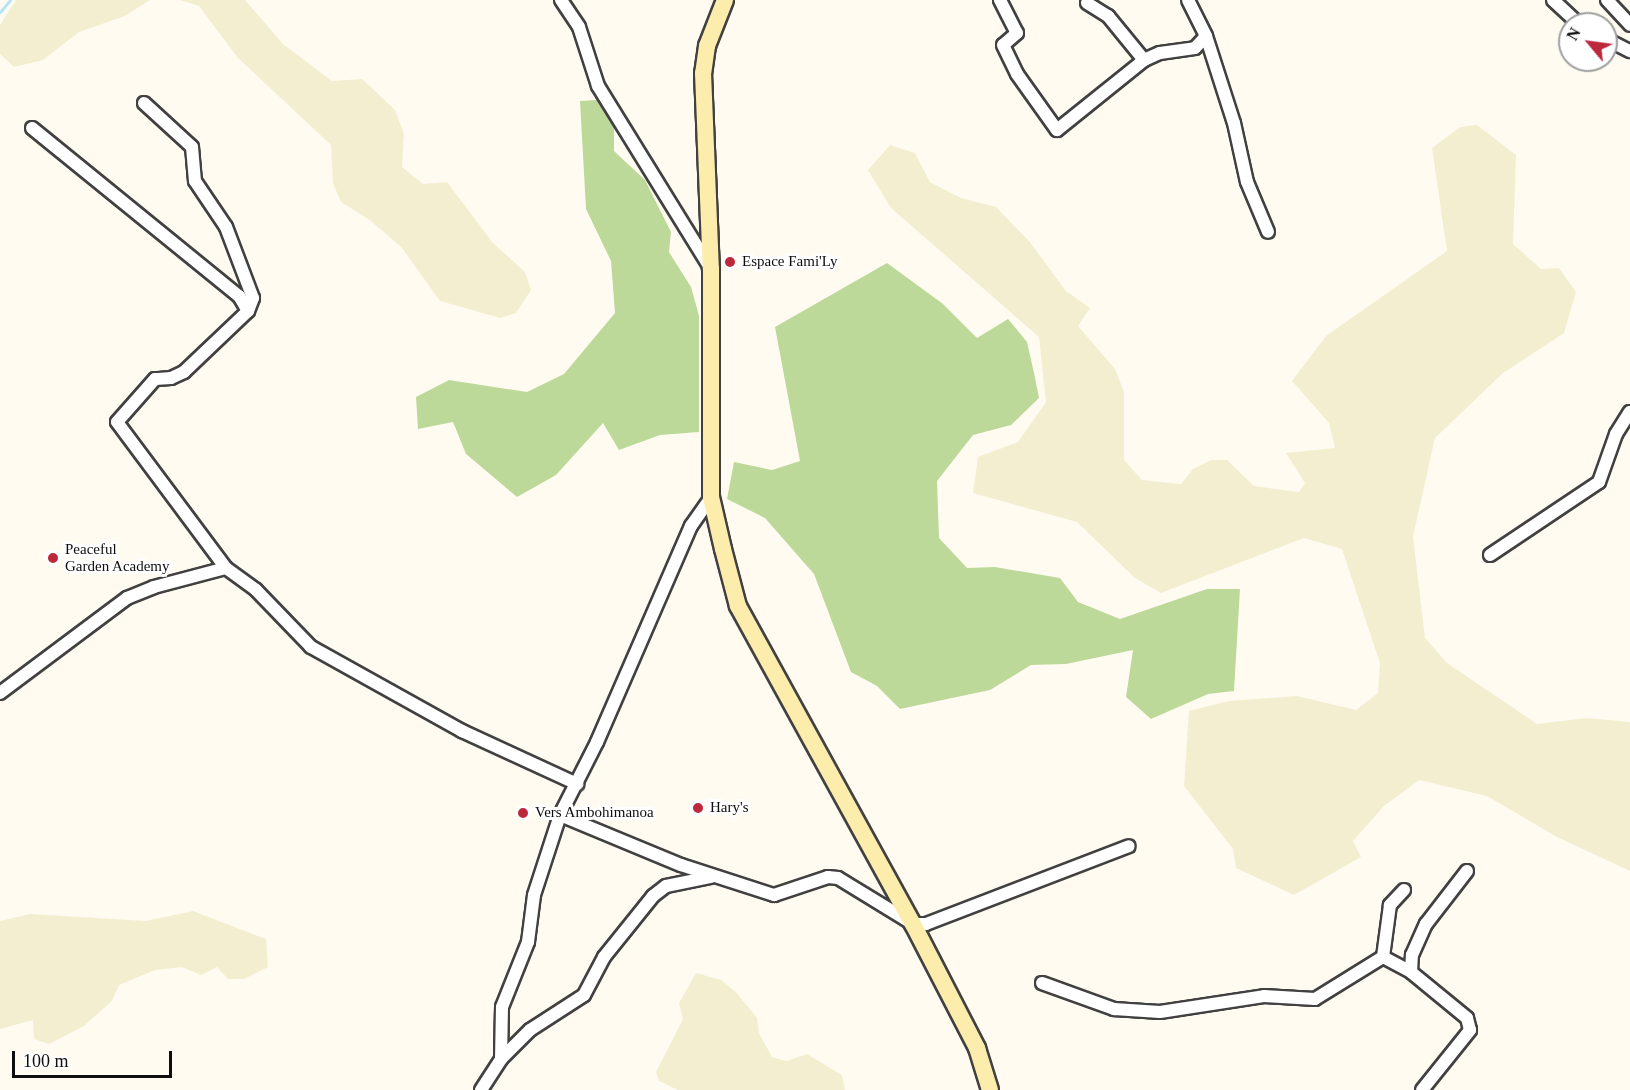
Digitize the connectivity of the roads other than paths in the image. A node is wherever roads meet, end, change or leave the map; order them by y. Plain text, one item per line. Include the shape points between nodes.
1 (561, 0) edge
2 (725, 0) edge
3 (1000, 0) edge
4 (1188, 0) edge
5 (1200, 0) edge
6 (1553, 0) edge
7 (1607, 0) edge
8 (1087, 3) dead end
9 (1566, 12) edge
10 (1197, 14) junction
11 (1630, 25) edge
12 (1206, 36) junction
13 (1144, 60) junction
14 (144, 103) dead end
15 (32, 128) dead end
16 (1268, 232) dead end
17 (711, 269) junction
18 (248, 311) junction
19 (1630, 412) edge
20 (711, 496) junction
21 (1490, 555) dead end
22 (226, 568) junction
23 (0, 693) edge
24 (578, 784) junction
25 (560, 815) junction
26 (1129, 846) dead end
27 (1467, 871) dead end
28 (719, 877) junction
29 (1404, 890) dead end
30 (913, 924) junction
31 (1383, 957) junction
32 (1411, 972) junction
33 (1042, 983) dead end
34 (501, 1059) junction
35 (481, 1090) edge
36 (990, 1090) edge
37 (1422, 1090) edge

1 - 17 street via 579,27 598,86
2 - 17 main road via 707,46 703,73
3 - 13 street via 1017,33 1003,45 1017,74 1058,130
4 - 10 street
5 - 10 street
6 - 9 street
7 - 11 street
8 - 13 street via 1108,16
10 - 12 street
12 - 13 street via 1195,48 1160,53
12 - 16 street via 1234,123 1247,182
14 - 18 street via 192,147 195,181 226,227 254,298
15 - 18 street via 239,296
17 - 20 main road
18 - 22 street via 184,372 155,379 117,422
19 - 21 street via 1599,482
20 - 24 street via 691,526
20 - 30 main road via 738,606
22 - 23 street via 154,586 127,598
22 - 24 street via 256,590 311,647 462,731
24 - 25 street
25 - 28 street
25 - 34 street via 534,895 528,942 502,1007
26 - 30 street via 926,924
27 - 32 street via 1426,924 1412,955
28 - 30 street via 774,895 828,876 838,878
28 - 34 street via 666,886 653,896 604,957 584,994 530,1030
29 - 31 street via 1390,905
30 - 36 main road via 976,1048
31 - 32 street
31 - 33 street via 1315,999 1264,996 1160,1012 1114,1009
32 - 37 street via 1467,1018 1470,1030
34 - 35 street

